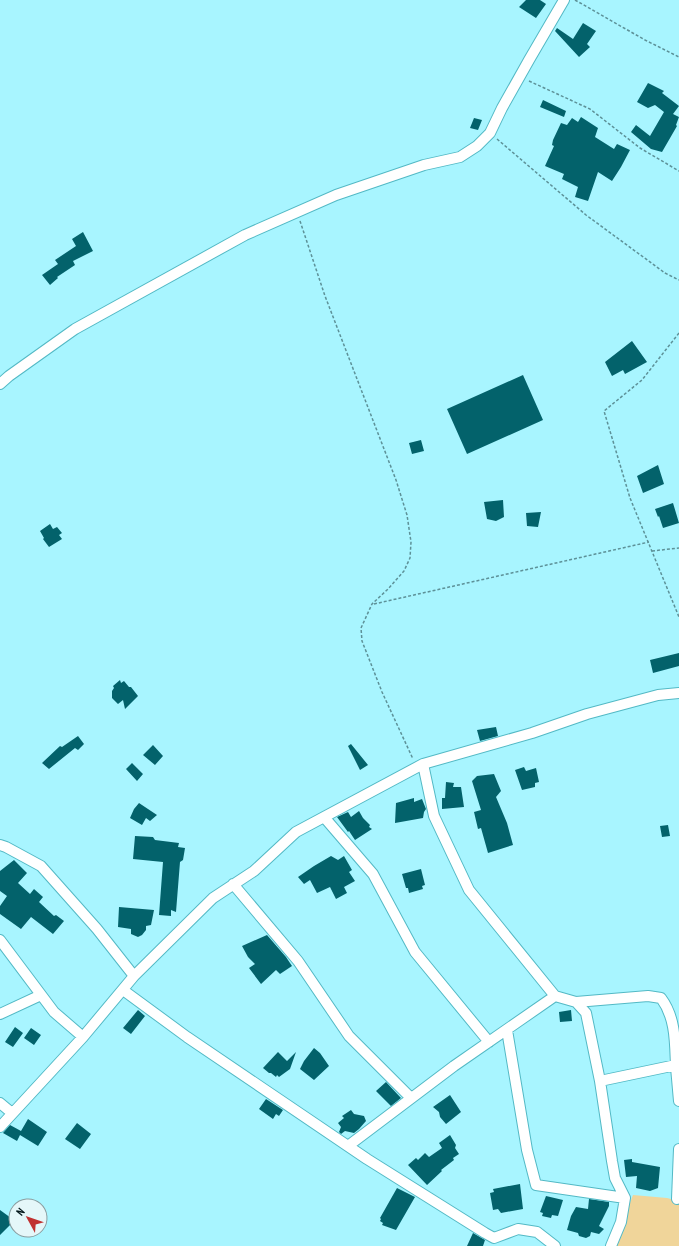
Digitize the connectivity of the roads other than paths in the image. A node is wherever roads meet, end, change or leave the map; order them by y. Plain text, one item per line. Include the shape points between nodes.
1 (564, 0) edge
2 (0, 384) edge
3 (679, 693) edge
4 (420, 766) junction
5 (324, 817) junction
6 (0, 845) edge
7 (233, 884) junction
8 (0, 940) edge
9 (134, 976) junction
10 (122, 990) junction
11 (41, 995) junction
12 (555, 996) junction
13 (576, 1002) junction
14 (0, 1014) edge
15 (507, 1030) junction
16 (83, 1037) junction
17 (489, 1042) junction
18 (677, 1050) edge
19 (676, 1065) junction
20 (600, 1081) junction
21 (411, 1098) junction
22 (679, 1101) edge
23 (0, 1103) edge
24 (12, 1113) junction
25 (0, 1127) edge
26 (348, 1146) junction
27 (679, 1149) edge
28 (625, 1198) junction
29 (677, 1199) dead end
30 (555, 1246) edge
31 (611, 1246) edge

1 - 2 street via 490,133 477,146 460,157 424,164 336,195 245,235 75,329
3 - 4 street via 658,695 587,714 532,734
4 - 5 street
4 - 12 street via 434,816 469,890
5 - 7 street via 296,832 254,871
5 - 17 street via 373,874 415,952
6 - 9 street via 41,866
7 - 9 street via 213,898
7 - 21 street via 298,961 350,1036
8 - 11 street
9 - 10 street
10 - 16 street
10 - 26 street
11 - 14 street
11 - 16 street via 54,1012
12 - 13 street
12 - 15 street
13 - 18 street via 648,996 661,998 672,1020
13 - 20 street via 586,1013
15 - 17 street
15 - 28 street via 527,1150 536,1185
16 - 24 street
17 - 21 street
18 - 19 street
19 - 20 street
19 - 22 street
20 - 28 street via 615,1178
21 - 26 street
23 - 24 street
24 - 25 street
26 - 30 street via 494,1238 518,1229 537,1232
27 - 29 street
28 - 31 street

